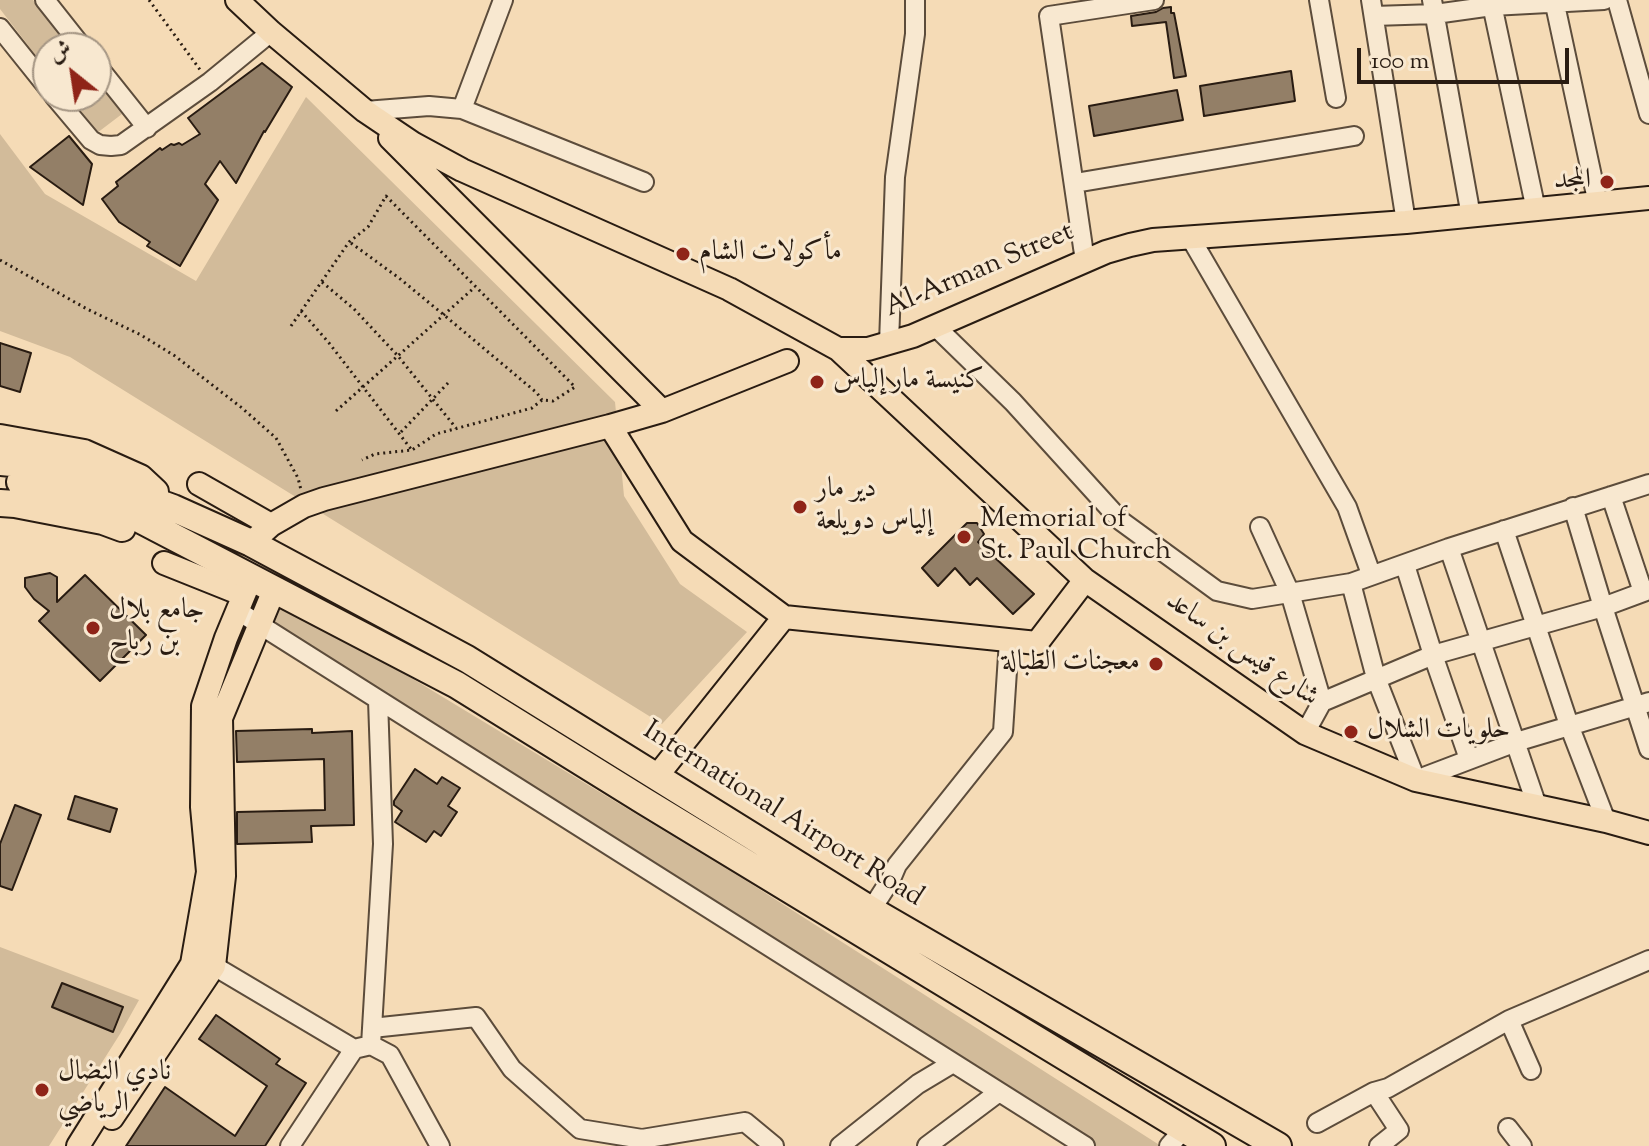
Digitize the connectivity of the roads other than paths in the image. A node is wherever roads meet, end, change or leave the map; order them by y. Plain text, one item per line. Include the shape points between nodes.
1 (45, 0) edge
2 (237, 0) edge
3 (503, 0) edge
4 (915, 0) edge
5 (1154, 0) edge
6 (1319, 0) edge
7 (1604, 0) edge
8 (1617, 0) edge
9 (1554, 2) edge
10 (1492, 3) edge
11 (1433, 7) edge
12 (1372, 8) edge
13 (0, 28) edge
14 (70, 32) edge
15 (271, 32) junction
16 (32, 68) edge
17 (112, 84) edge
18 (1336, 98) dead end
19 (462, 109) junction
20 (365, 111) junction
21 (67, 112) edge
22 (1649, 114) edge
23 (147, 128) junction
24 (1354, 136) dead end
25 (462, 170) junction
26 (644, 182) dead end
27 (1075, 183) junction
28 (445, 193) junction
29 (1649, 198) edge
30 (1598, 204) junction
31 (1536, 210) junction
32 (1471, 216) junction
33 (1406, 222) junction
34 (1190, 237) junction
35 (1085, 261) junction
36 (936, 327) junction
37 (889, 343) junction
38 (838, 349) junction
39 (787, 361) dead end
40 (662, 411) junction
41 (610, 426) junction
42 (0, 438) edge
43 (0, 462) edge
44 (0, 480) edge
45 (199, 484) dead end
46 (1649, 484) edge
47 (1611, 496) junction
48 (0, 503) edge
49 (1573, 507) junction
50 (173, 508) junction
51 (271, 525) junction
52 (1260, 527) dead end
53 (1504, 530) junction
54 (251, 543) junction
55 (1449, 548) junction
56 (202, 550) junction
57 (164, 563) dead end
58 (1405, 565) junction
59 (1371, 574) junction
60 (1085, 580) junction
61 (1351, 583) junction
62 (1646, 591) edge
63 (1290, 593) junction
64 (252, 594) junction
65 (1603, 607) junction
66 (784, 617) junction
67 (1536, 624) junction
68 (261, 625) junction
69 (1009, 640) junction
70 (1481, 640) junction
71 (1433, 655) junction
72 (1376, 678) junction
73 (378, 700) junction
74 (1322, 702) junction
75 (1642, 704) edge
76 (1569, 725) junction
77 (1305, 733) junction
78 (1516, 742) junction
79 (1649, 749) edge
80 (1469, 759) junction
81 (657, 776) junction
82 (1416, 780) junction
83 (1537, 806) junction
84 (1606, 821) junction
85 (1649, 833) edge
86 (871, 910) junction
87 (1649, 960) edge
88 (203, 965) junction
89 (1509, 1020) junction
90 (366, 1041) junction
91 (953, 1063) junction
92 (1531, 1070) dead end
93 (999, 1092) junction
94 (1374, 1092) junction
95 (1317, 1123) dead end
96 (1508, 1128) dead end
97 (1177, 1137) edge
98 (78, 1146) edge
99 (94, 1146) edge
100 (290, 1146) edge
101 (440, 1146) edge
102 (774, 1146) edge
103 (840, 1146) edge
104 (927, 1146) edge
105 (1085, 1146) edge
106 (1212, 1146) edge
107 (1278, 1146) edge
108 (1379, 1146) edge
109 (1522, 1146) edge

1 - 14 street
2 - 15 main road
3 - 19 street
4 - 37 street via 895,177
5 - 27 street via 1049,16
6 - 18 street
7 - 9 street
8 - 22 street
9 - 10 street
9 - 30 street
10 - 11 street
10 - 31 street
11 - 12 street
11 - 32 street
12 - 33 street
13 - 16 street
15 - 20 main road
15 - 23 street
17 - 23 street
19 - 20 street
19 - 26 street
20 - 25 main road
20 - 28 main road
21 - 23 street via 100,145 121,145
24 - 27 street
25 - 28 main road via 449,178
25 - 38 main road via 729,289
27 - 35 street
28 - 40 main road
29 - 30 main road, Al-Arman Street
30 - 31 main road, Al-Arman Street
31 - 32 main road, Al-Arman Street
32 - 33 main road, Al-Arman Street
33 - 34 main road, Al-Arman Street
34 - 35 main road, Al-Arman Street via 1130,245
34 - 59 street via 1347,507
35 - 36 main road, Al-Arman Street
36 - 37 main road, Al-Arman Street
36 - 63 street via 1121,521 1217,591 1252,599
37 - 38 main road, Al-Arman Street
38 - 60 main road, شارع قيس بن ساعد
39 - 40 main road
40 - 41 main road
41 - 51 main road via 347,492 304,506
41 - 66 main road via 682,541
42 - 50 highway via 84,453 140,478
43 - 50 highway via 69,473
44 - 56 highway via 39,484 120,509
45 - 51 main road
46 - 47 street
47 - 49 street
47 - 62 street
48 - 56 highway via 103,521 145,538
49 - 53 street
49 - 65 street
50 - 54 highway, International Airport Road
51 - 54 main road
52 - 63 street
53 - 55 street
53 - 67 street
54 - 81 highway, International Airport Road via 467,659
55 - 58 street
55 - 70 street
56 - 64 highway, International Airport Road
57 - 64 main road
58 - 59 street
58 - 71 street
59 - 61 street
60 - 69 main road via 1037,643
60 - 77 main road, شارع قيس بن ساعد
61 - 63 street
61 - 72 street
62 - 65 street
63 - 74 street
64 - 68 main road
64 - 68 street
64 - 88 main road via 226,638 203,706 202,807 208,872
64 - 97 highway, International Airport Road via 457,685
65 - 67 street
65 - 75 street
66 - 69 main road
66 - 81 main road
67 - 70 street
67 - 76 street
68 - 73 street
68 - 88 main road via 221,718 224,876
69 - 86 street via 1003,732 897,865
70 - 71 street
70 - 78 street
71 - 72 street
71 - 80 street
72 - 74 street
72 - 82 street
73 - 90 street via 383,844
73 - 91 street
74 - 77 street
75 - 76 street
75 - 79 street
76 - 78 street
76 - 84 street
77 - 82 main road, شارع قيس بن ساعد
78 - 80 street
78 - 83 street
80 - 82 street
81 - 86 highway, International Airport Road
82 - 83 main road, شارع قيس بن ساعد
83 - 84 main road, شارع قيس بن ساعد
84 - 85 main road, شارع قيس بن ساعد
86 - 107 highway, International Airport Road
87 - 89 street
88 - 90 street
88 - 98 main road
88 - 99 main road
89 - 92 street
89 - 94 street
90 - 100 street
90 - 101 street via 390,1055
90 - 102 street via 476,1017 512,1069 580,1129 642,1139 745,1122
91 - 93 street
91 - 103 street
93 - 104 street
93 - 105 street
94 - 95 street
94 - 108 street via 1399,1130
96 - 109 street
97 - 106 highway, International Airport Road

